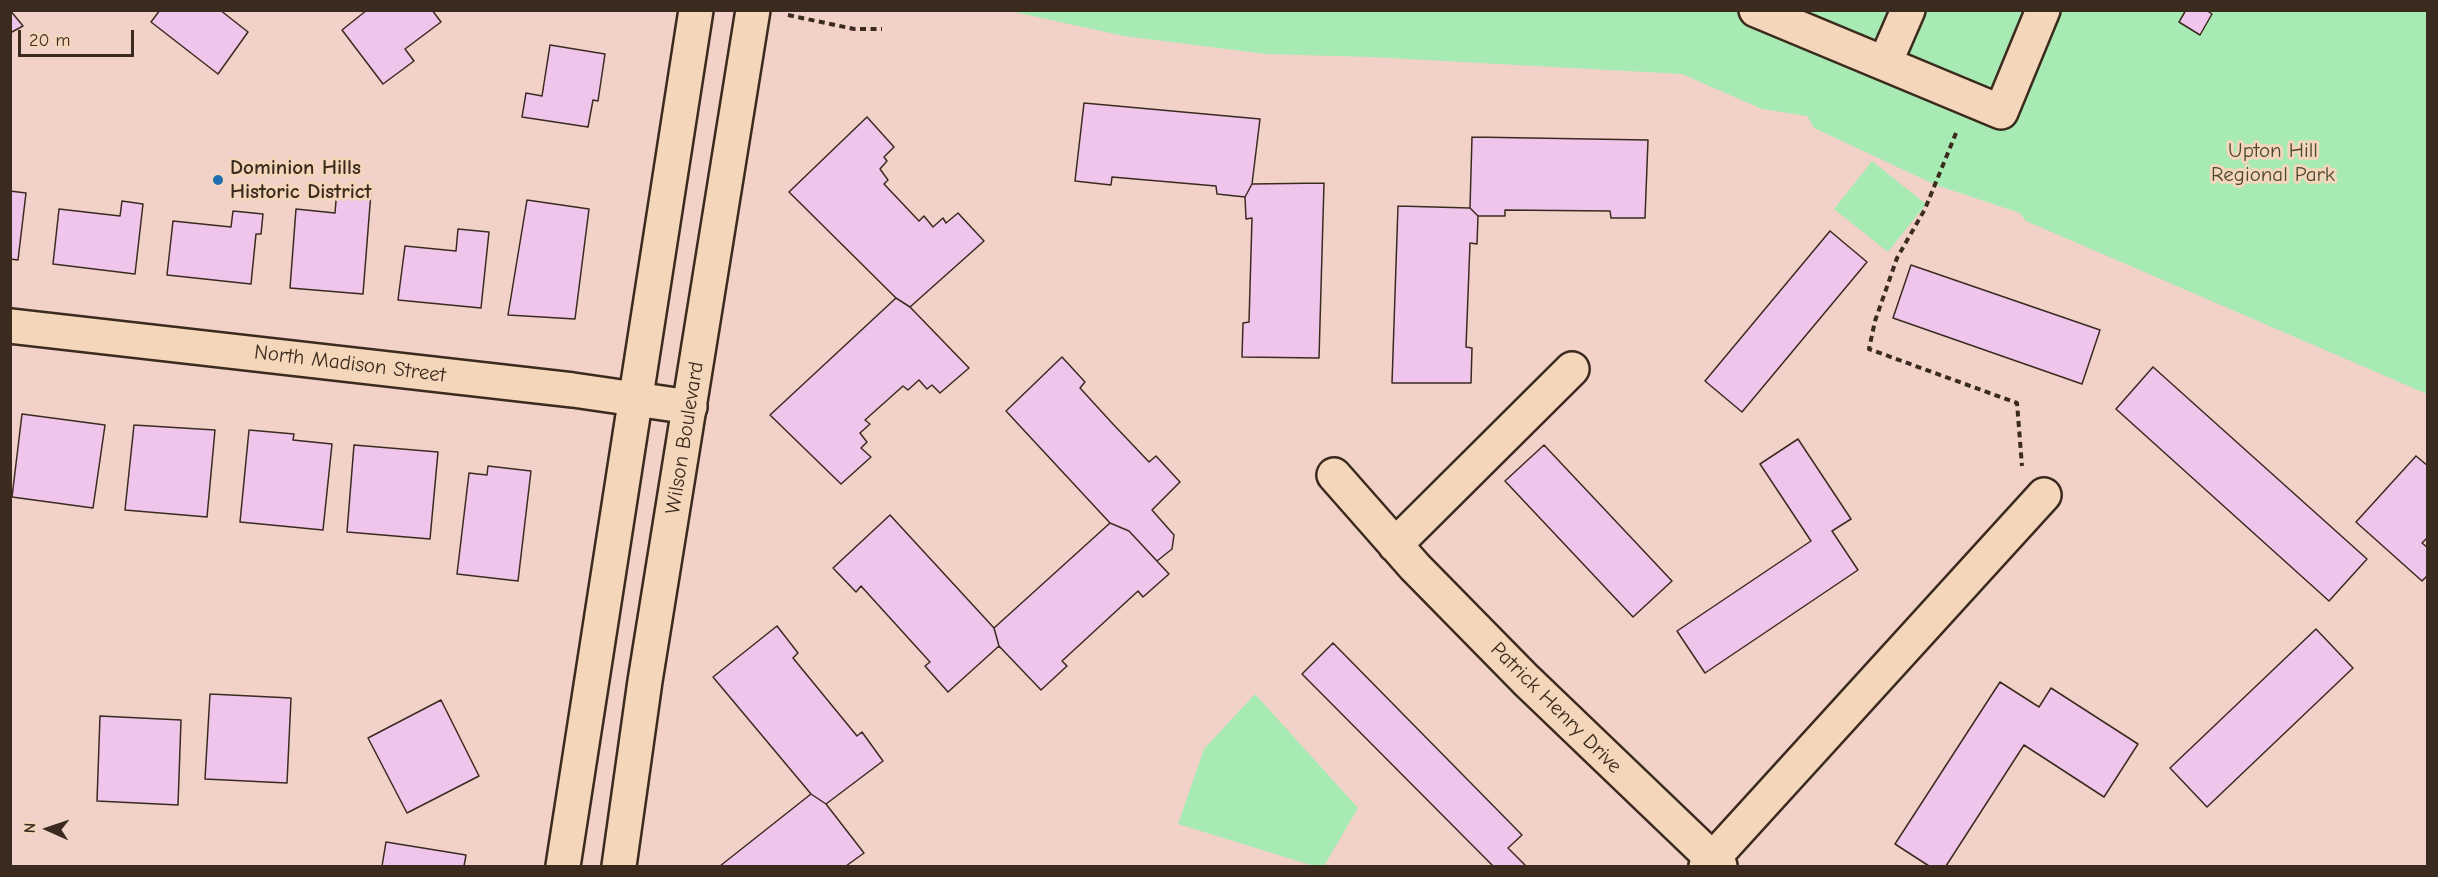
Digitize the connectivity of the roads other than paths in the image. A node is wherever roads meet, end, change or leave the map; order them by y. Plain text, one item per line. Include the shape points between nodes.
1 (696, 10) edge
2 (753, 10) edge
3 (1756, 10) edge
4 (1908, 10) edge
5 (2043, 10) edge
6 (1885, 63) junction
7 (10, 326) edge
8 (1572, 369) dead end
9 (634, 398) junction
10 (690, 407) junction
11 (1334, 475) dead end
12 (2044, 495) road end
13 (1395, 545) junction
14 (1713, 864) edge
15 (563, 867) edge
16 (619, 867) edge

1 - 9 main road
2 - 10 main road, Wilson Boulevard
3 - 6 main road
4 - 6 main road
5 - 6 main road via 2001,112
7 - 9 main road, North Madison Street
8 - 13 main road
9 - 10 main road, North Madison Street
9 - 15 main road
10 - 16 main road, Wilson Boulevard
11 - 13 main road, Patrick Henry Drive
12 - 14 main road
13 - 14 main road, Patrick Henry Drive

